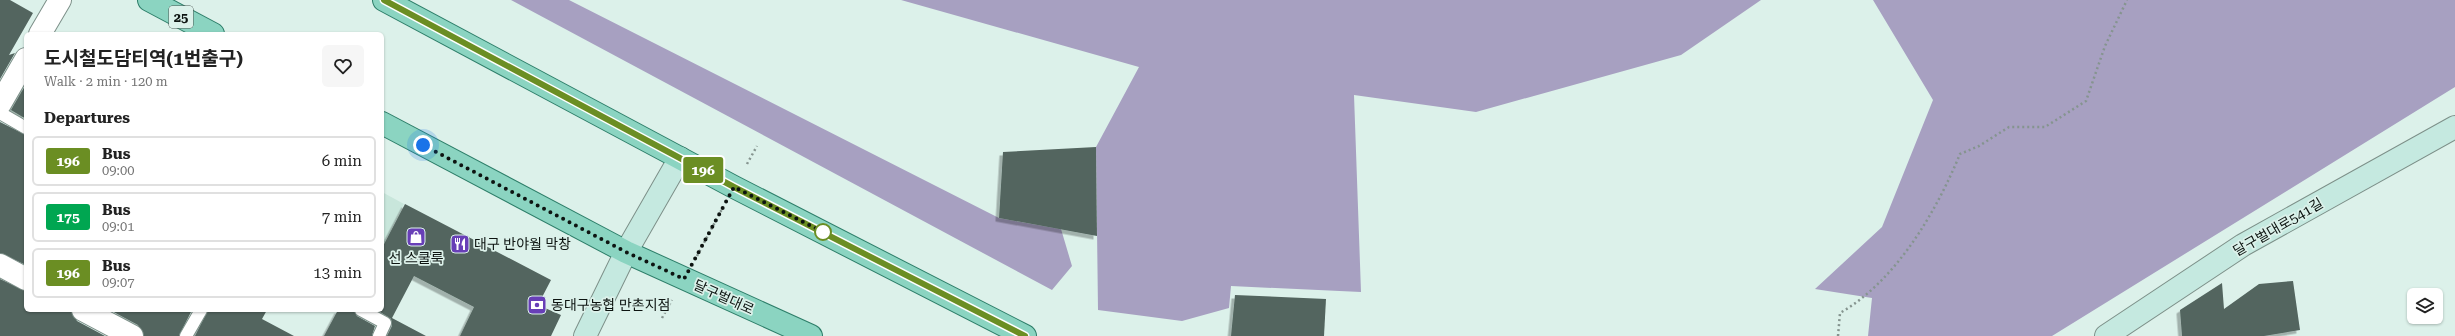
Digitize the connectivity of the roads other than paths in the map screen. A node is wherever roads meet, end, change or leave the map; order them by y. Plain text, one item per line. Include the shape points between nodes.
1 (60, 0) edge
2 (149, 0) edge
3 (384, 0) edge
4 (41, 32) edge
5 (209, 32) edge
6 (24, 62) edge
7 (2, 95) edge
8 (0, 114) edge
9 (384, 124) edge
10 (24, 127) edge
11 (2455, 127) edge
12 (680, 158) junction
13 (626, 252) junction
14 (0, 265) edge
15 (24, 278) edge
16 (86, 312) edge
17 (200, 312) edge
18 (365, 312) edge
19 (125, 334) edge
20 (186, 336) edge
21 (379, 336) edge
22 (585, 336) edge
23 (811, 336) edge
24 (1025, 336) edge
25 (2106, 336) edge

1 - 4 street
2 - 5 main road, 25
3 - 12 main road
6 - 7 street
8 - 10 lane
9 - 13 main road, 달구벌대로
11 - 25 street, 달구벌대로541길 via 2243,245
12 - 13 street
12 - 24 main road
13 - 22 street
13 - 23 main road, 달구벌대로
14 - 15 street
16 - 19 street
17 - 20 lane
18 - 21 lane via 385,323

